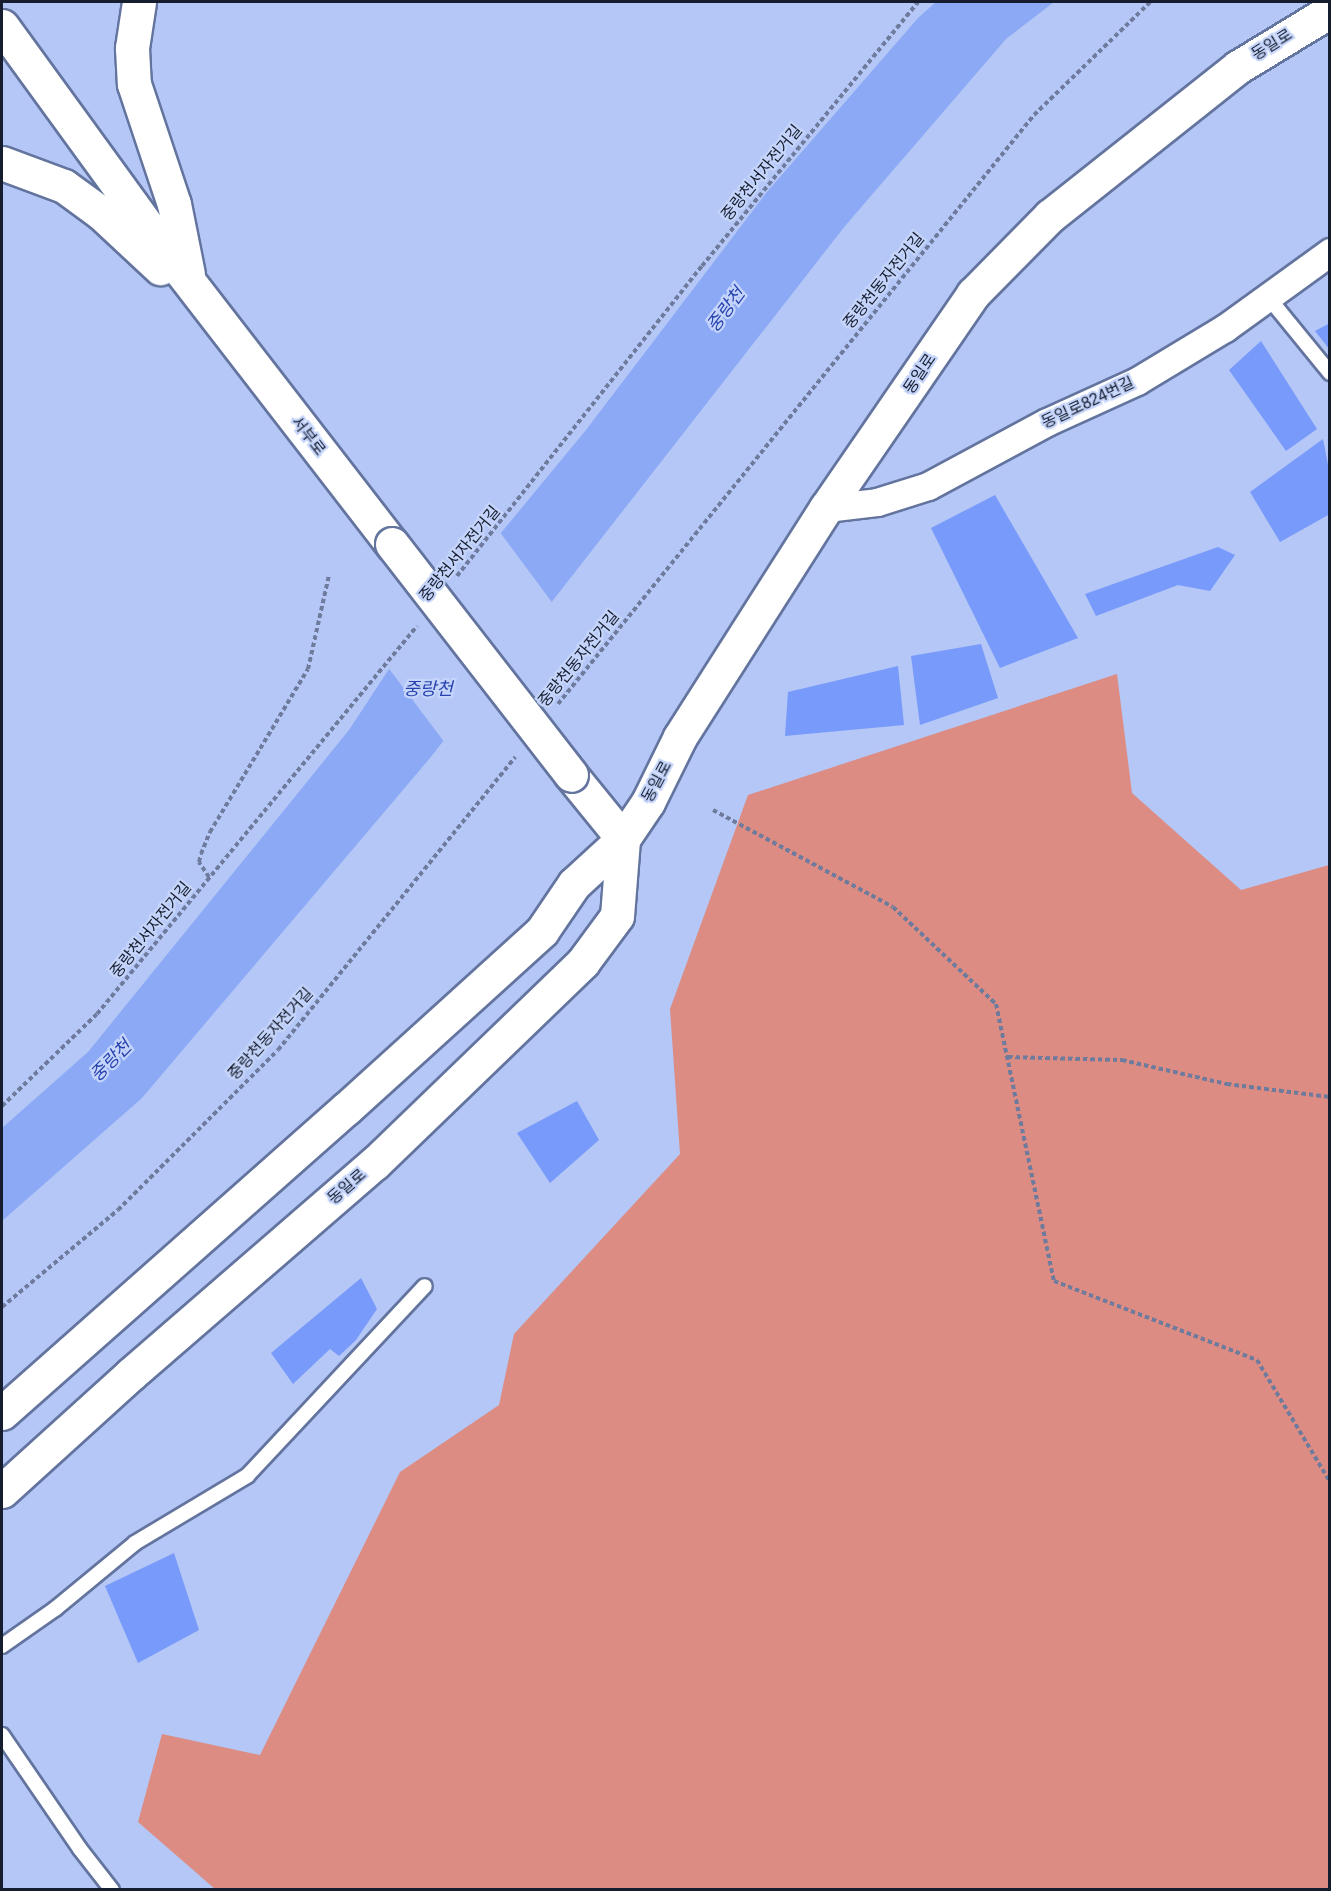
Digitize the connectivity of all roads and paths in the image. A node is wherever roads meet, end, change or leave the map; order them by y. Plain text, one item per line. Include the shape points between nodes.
1 (139, 2) edge
2 (918, 2) edge
3 (1150, 2) edge
4 (1329, 11) edge
5 (2, 26) edge
6 (2, 163) edge
7 (1327, 258) edge
8 (190, 282) junction
9 (1268, 297) junction
10 (228, 332) junction
11 (1329, 373) edge
12 (826, 508) junction
13 (329, 575) dead end
14 (450, 585) dead end
15 (420, 622) dead end
16 (555, 708) dead end
17 (518, 754) dead end
18 (713, 810) dead end
19 (623, 839) junction
20 (209, 877) junction
21 (1008, 1057) junction
22 (1329, 1097) edge
23 (2, 1106) edge
24 (425, 1286) dead end
25 (2, 1307) edge
26 (2, 1413) edge
27 (1329, 1482) edge
28 (2, 1491) edge
29 (2, 1646) edge
30 (2, 1735) edge
31 (112, 1890) edge

1 - 8 street via 132,48 134,84 174,204
2 - 14 path, 중랑천서자전거길 via 709,257
3 - 16 path, 중랑천동자전거길 via 1034,115
4 - 12 street, 동일로 via 1238,67 1050,216 973,294
5 - 8 street, 서부로
6 - 10 street via 64,186 101,213
7 - 9 street, 동일로824번길
8 - 10 street, 서부로
9 - 11 lane
9 - 12 street, 동일로824번길 via 1137,381 1047,422 927,486 877,502
10 - 19 street, 서부로, bridge
12 - 19 street, 동일로 via 680,737 648,802
13 - 20 path via 308,669 210,832 201,854 199,862
15 - 20 path, 중랑천서자전거길
17 - 25 path, 중랑천동자전거길 via 278,1050 118,1210
18 - 21 path via 893,908 996,1004
19 - 26 street, 동일로 via 574,884 542,931
19 - 28 street, 동일로 via 617,916 583,962 375,1163
20 - 23 path, 중랑천서자전거길 via 97,1014
21 - 22 path via 1122,1060 1227,1084
21 - 27 path via 1054,1281 1257,1360
24 - 29 lane via 247,1476 135,1543 55,1609
30 - 31 lane

